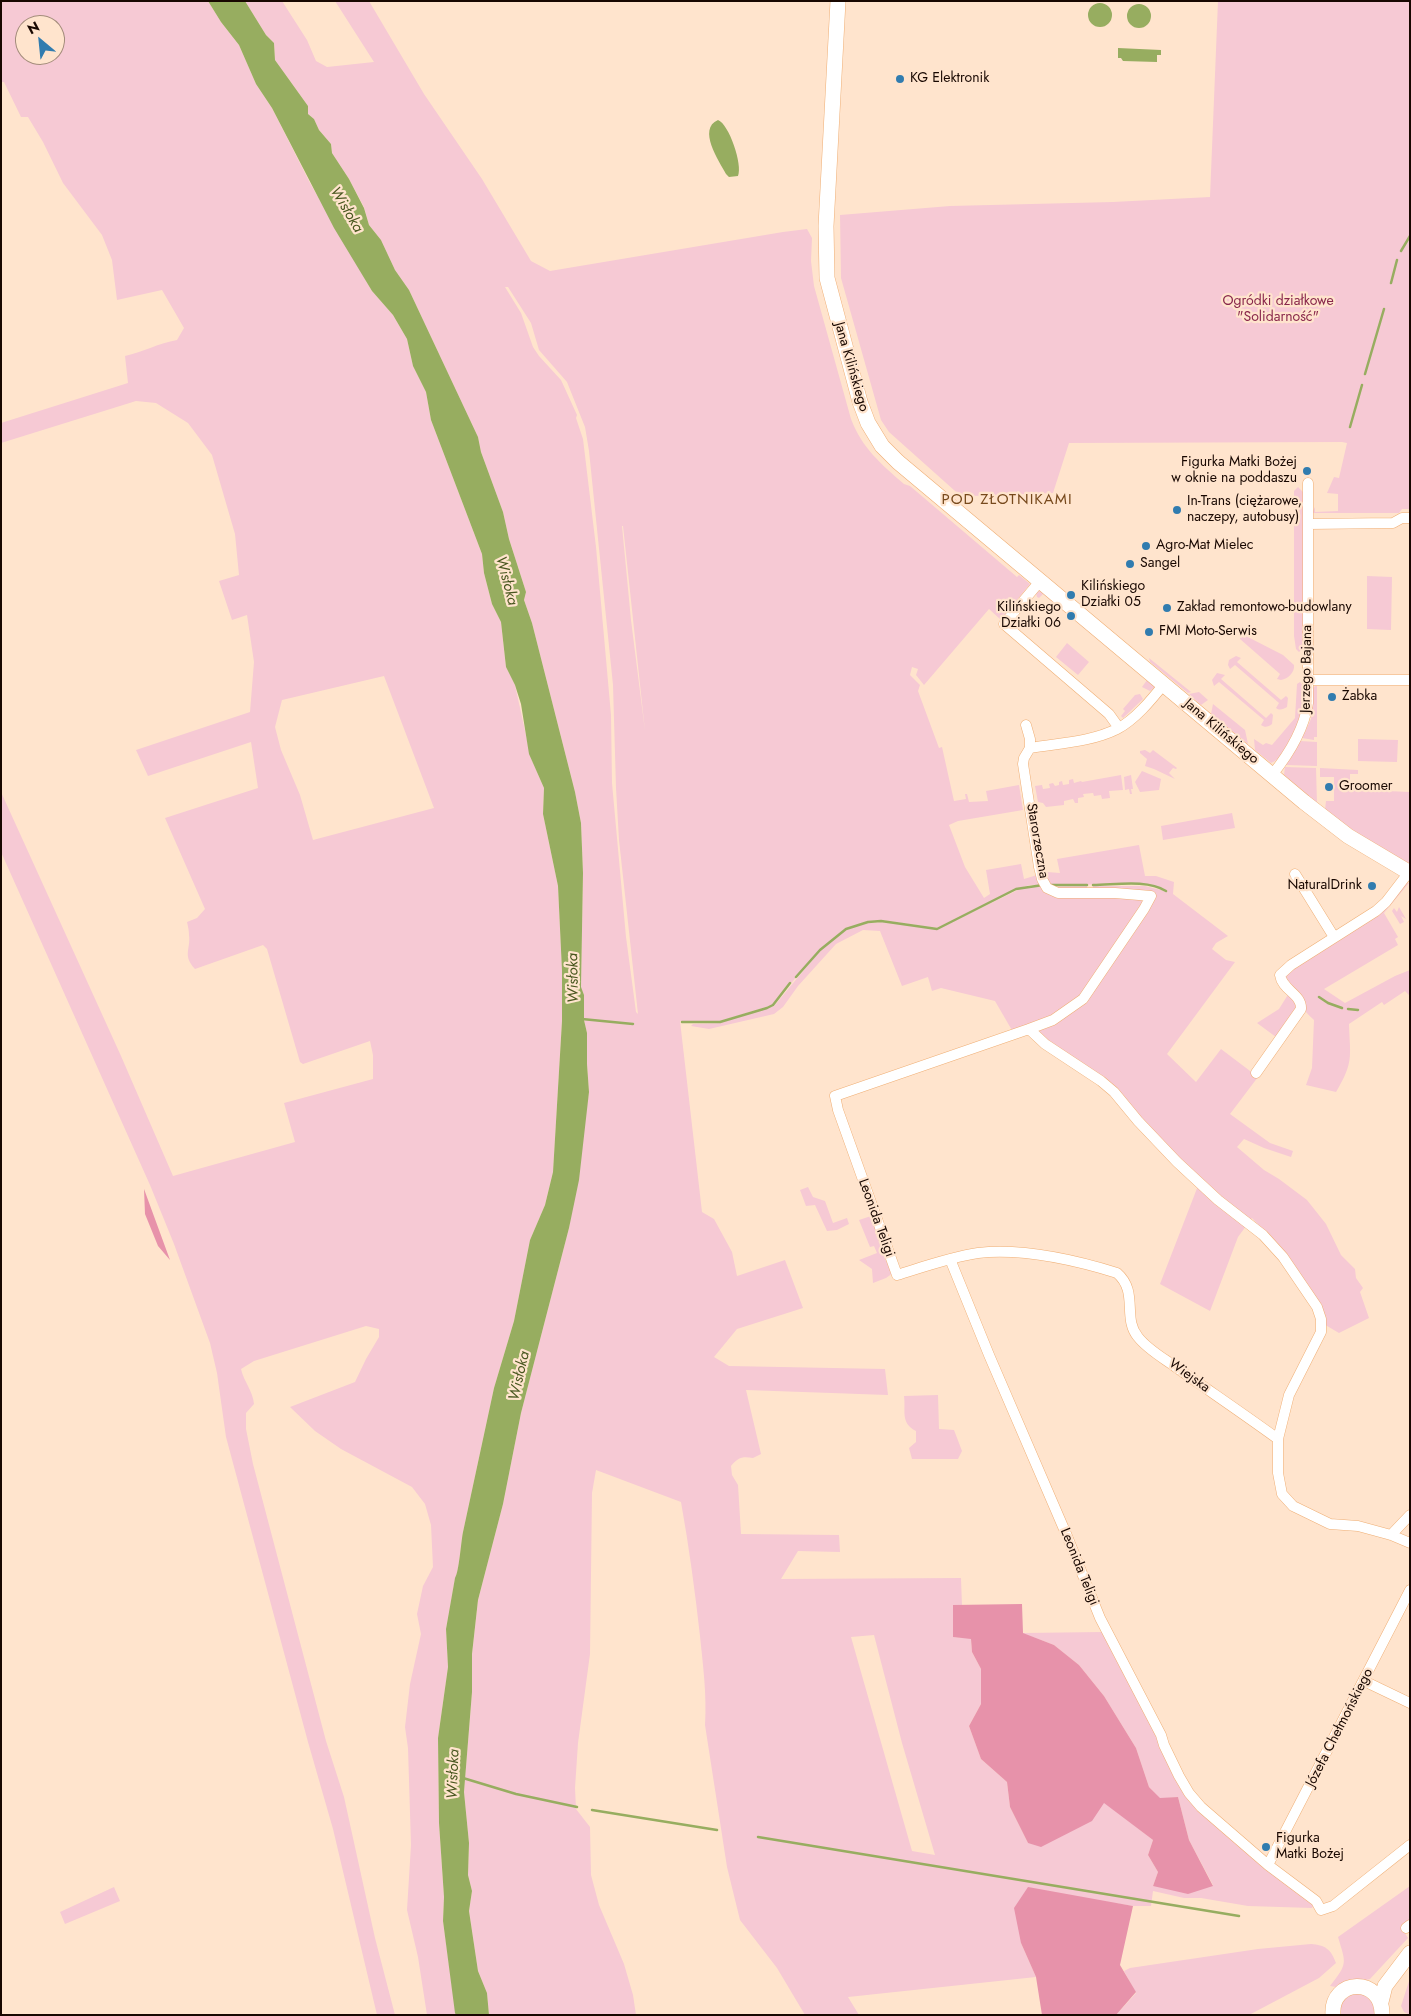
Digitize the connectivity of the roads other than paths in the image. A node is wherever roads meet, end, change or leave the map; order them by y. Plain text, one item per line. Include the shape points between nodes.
1 (838, 1) edge
2 (1308, 483) dead end
3 (1410, 518) edge
4 (1308, 524) junction
5 (1040, 580) junction
6 (1308, 680) junction
7 (1410, 680) edge
8 (1164, 684) junction
9 (1026, 724) dead end
10 (1119, 728) junction
11 (1030, 748) junction
12 (1272, 775) junction
13 (1409, 872) edge
14 (1295, 874) dead end
15 (1334, 937) junction
16 (1029, 1029) junction
17 (1256, 1073) dead end
18 (950, 1259) junction
19 (1278, 1440) junction
20 (1410, 1515) edge
21 (1391, 1535) junction
22 (1410, 1543) edge
23 (1410, 1590) edge
24 (1364, 1681) junction
25 (1410, 1703) edge
26 (1410, 1845) edge
27 (1268, 1865) junction
28 (1410, 1953) edge
29 (1366, 1988) junction
30 (1385, 2010) edge
31 (1333, 2015) edge

1 - 5 street, Jana Kilińskiego via 826,226 827,278 860,402 874,435 885,450
2 - 4 street, Jerzego Bajana
3 - 4 street via 1393,522
4 - 6 street, Jerzego Bajana
5 - 8 street, Jana Kilińskiego
5 - 10 street via 1004,624 1109,714
6 - 7 street
6 - 12 street, Jerzego Bajana via 1305,720
8 - 10 street
8 - 12 street, Jana Kilińskiego
9 - 11 street
10 - 11 street via 1097,737
11 - 16 street, Starorzeczna via 1023,764 1039,867 1047,888 1058,893 1151,896 1083,999 1053,1020
12 - 13 street, Jana Kilińskiego via 1341,831
13 - 15 street via 1386,902
14 - 15 street
15 - 17 street via 1280,975 1283,984 1298,999 1301,1009
16 - 18 street, Leonida Teligi via 835,1096 897,1275
16 - 19 street via 1045,1044 1114,1092 1177,1162 1263,1235 1317,1307 1321,1332 1289,1395
18 - 19 street, Wiejska via 979,1253 1026,1254 1072,1261 1117,1273 1128,1288 1137,1337
18 - 27 street, Leonida Teligi via 1100,1618 1179,1776 1201,1807
19 - 21 street via 1282,1494 1294,1506 1330,1524 1358,1526
20 - 21 street
21 - 22 street
23 - 24 street, Józefa Chełmońskiego
24 - 25 street
24 - 27 street, Józefa Chełmońskiego
26 - 27 street, Leonida Teligi via 1333,1906 1322,1910 1316,1901
28 - 29 street
28 - 30 street via 1385,1986
29 - 30 street via 1372,1991
29 - 31 street via 1352,1987 1342,1992 1335,2001

